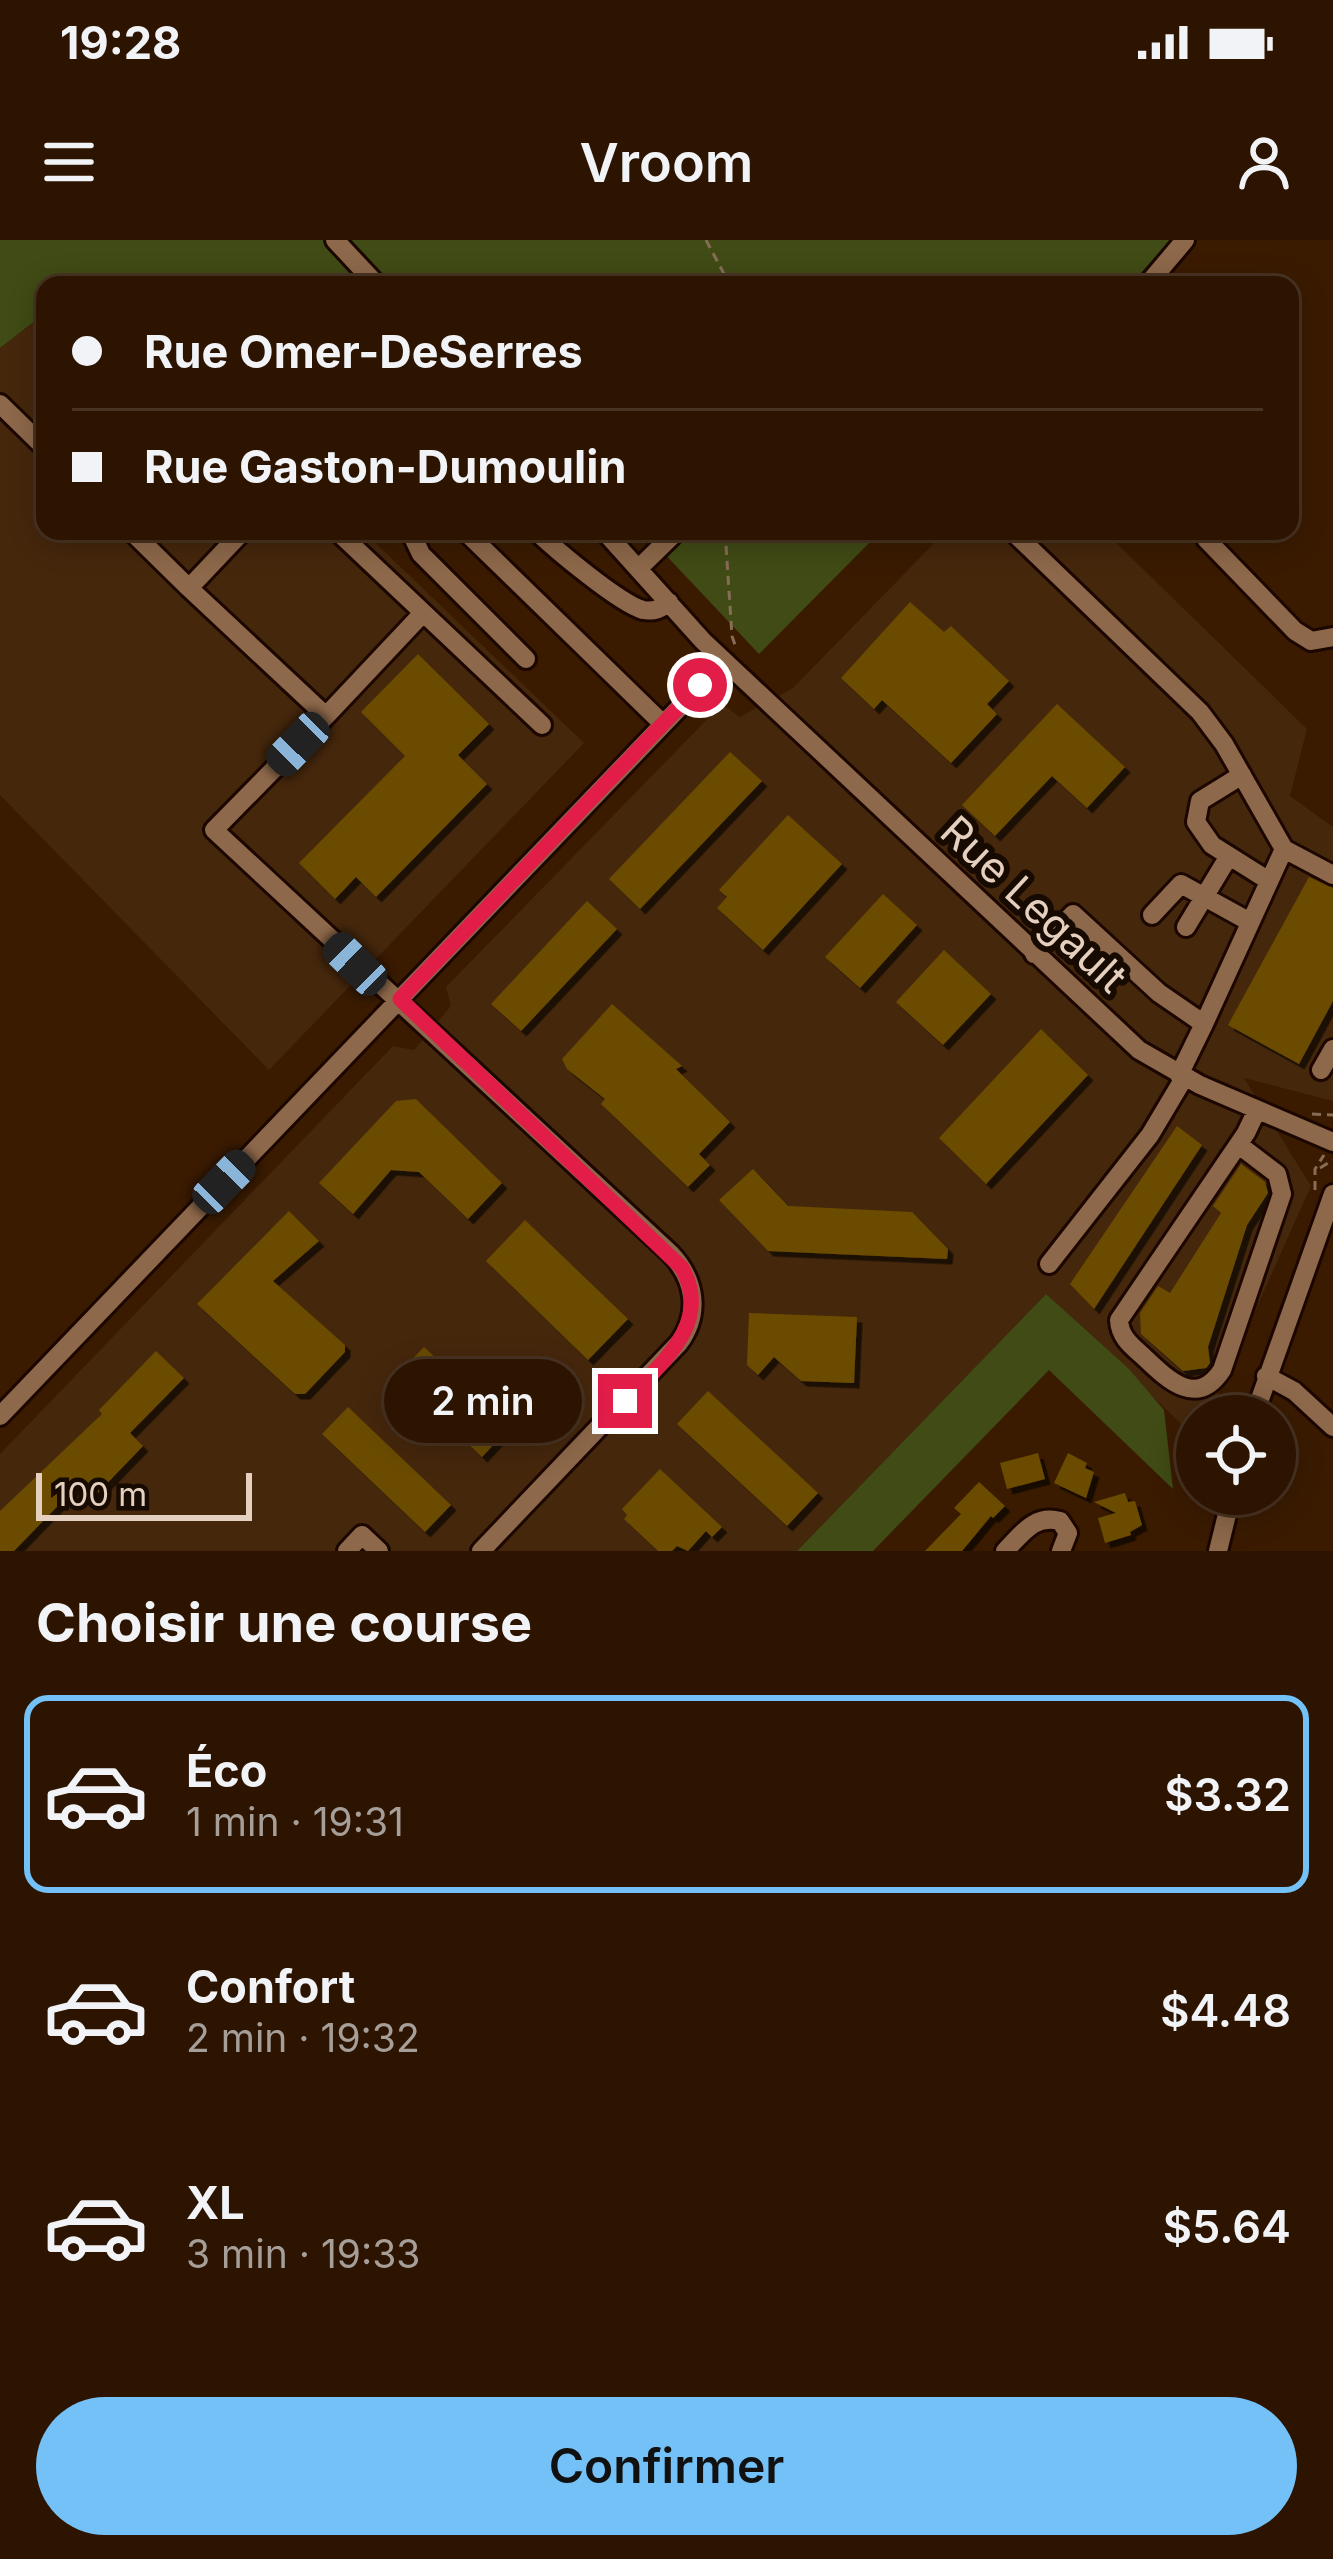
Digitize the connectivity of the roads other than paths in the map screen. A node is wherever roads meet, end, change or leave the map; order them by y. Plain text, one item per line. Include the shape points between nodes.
1 (335, 240) edge
2 (1185, 240) edge
3 (369, 276) edge
4 (1155, 276) edge
5 (0, 404) edge
6 (36, 439) edge
7 (139, 540) edge
8 (234, 540) edge
9 (346, 540) edge
10 (415, 540) edge
11 (475, 540) edge
12 (548, 540) edge
13 (612, 540) edge
14 (668, 540) edge
15 (1021, 540) edge
16 (1207, 540) edge
17 (638, 569) junction
18 (189, 588) junction
19 (669, 602) junction
20 (423, 613) junction
21 (1333, 637) edge
22 (730, 654) junction
23 (526, 659) dead end
24 (326, 716) junction
25 (662, 724) junction
26 (542, 725) dead end
27 (1242, 775) junction
28 (1284, 849) junction
29 (1229, 856) junction
30 (1333, 875) edge
31 (1269, 881) junction
32 (1204, 897) junction
33 (1151, 916) dead end
34 (1250, 922) junction
35 (1186, 927) dead end
36 (1034, 954) junction
37 (400, 999) junction
38 (1204, 1024) junction
39 (1333, 1049) edge
40 (1321, 1070) dead end
41 (1181, 1077) junction
42 (1257, 1110) junction
43 (1333, 1142) edge
44 (1239, 1144) junction
45 (1324, 1195) edge
46 (1049, 1264) dead end
47 (1266, 1376) junction
48 (1260, 1395) edge
49 (0, 1416) edge
50 (1333, 1427) edge
51 (1227, 1515) edge
52 (346, 1551) edge
53 (379, 1551) edge
54 (481, 1551) edge
55 (1005, 1551) edge
56 (1060, 1551) edge
57 (1218, 1551) edge

1 - 3 street
2 - 4 street
5 - 6 street
7 - 18 street
8 - 18 street
9 - 20 street
10 - 23 street
11 - 25 street
12 - 19 street via 634,606 657,610
13 - 17 street, Rue Legault
14 - 17 street
15 - 27 street via 1200,712
16 - 21 street via 1295,632 1311,641
17 - 19 street, Rue Legault
18 - 24 street
19 - 22 street, Rue Legault
20 - 24 street
20 - 26 street
22 - 25 street
22 - 36 street, Rue Legault
24 - 37 street via 214,830
25 - 37 street
27 - 28 street
27 - 29 street via 1200,801 1196,814 1204,838
28 - 30 street
28 - 31 street
29 - 31 street
29 - 32 street
31 - 34 street
32 - 33 street via 1180,884
32 - 34 street
32 - 35 street
34 - 38 street
36 - 38 street via 1073,914
36 - 41 street, Rue Legault via 1139,1050
37 - 49 street
37 - 54 street via 670,1253 692,1292 679,1343
38 - 41 street
39 - 40 street
41 - 42 street, Rue Legault
41 - 46 street via 1150,1135
42 - 43 street, Rue Legault
42 - 44 street
44 - 44 street via 1119,1320 1125,1339 1171,1383 1190,1390 1222,1370 1282,1194 1277,1174
45 - 47 street
47 - 48 street
47 - 50 street
51 - 57 street
52 - 53 street via 362,1535
55 - 56 street via 1047,1517 1068,1533

